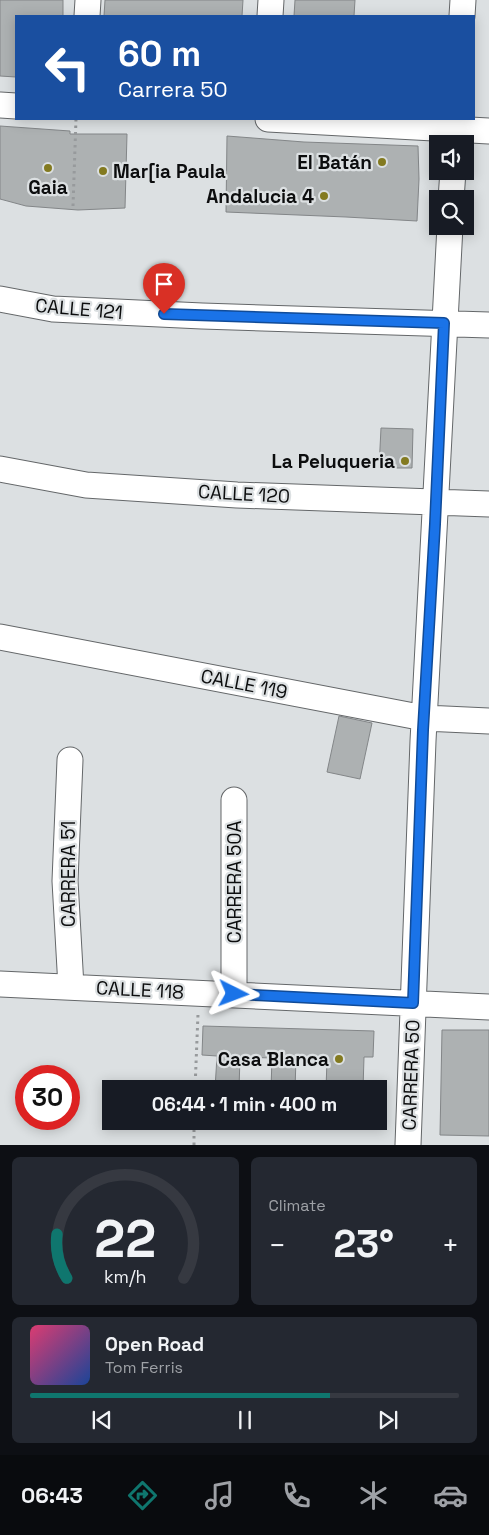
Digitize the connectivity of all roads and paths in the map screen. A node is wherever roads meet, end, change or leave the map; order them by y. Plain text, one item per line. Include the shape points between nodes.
1 (88, 0) edge
2 (271, 0) edge
3 (463, 0) edge
4 (88, 15) edge
5 (270, 15) edge
6 (462, 15) edge
7 (0, 105) edge
8 (15, 106) edge
9 (76, 120) edge
10 (284, 120) edge
11 (456, 131) edge
12 (489, 131) edge
13 (73, 206) dead end
14 (449, 235) edge
15 (0, 299) edge
16 (444, 323) junction
17 (489, 325) edge
18 (0, 469) edge
19 (436, 502) junction
20 (489, 504) edge
21 (0, 637) edge
22 (424, 718) junction
23 (489, 721) edge
24 (70, 760) dead end
25 (234, 800) dead end
26 (0, 984) edge
27 (70, 987) junction
28 (198, 993) junction
29 (234, 994) junction
30 (413, 1003) junction
31 (489, 1007) edge
32 (195, 1080) edge
33 (194, 1130) edge
34 (194, 1145) edge
35 (408, 1145) edge

1 - 4 street
2 - 5 street
3 - 6 street
7 - 8 street
9 - 13 path
10 - 11 street
11 - 12 street
14 - 16 street, CARRERA 50
15 - 16 street, CALLE 121 via 53,309
16 - 17 street, CALLE 121
16 - 19 street, CARRERA 50
18 - 19 street, CALLE 120 via 86,485 237,495
19 - 20 street, CALLE 120
19 - 22 street, CARRERA 50
21 - 22 street, CALLE 119
22 - 23 street, CALLE 119
22 - 30 street, CARRERA 50
24 - 27 street, CARRERA 51 via 66,881
25 - 29 street, CARRERA 50A
26 - 27 street, CALLE 118
27 - 28 street, CALLE 118
28 - 29 street, CALLE 118
28 - 32 path
29 - 30 street, CALLE 118
30 - 31 street, CALLE 118
30 - 35 street, CARRERA 50
33 - 34 path

